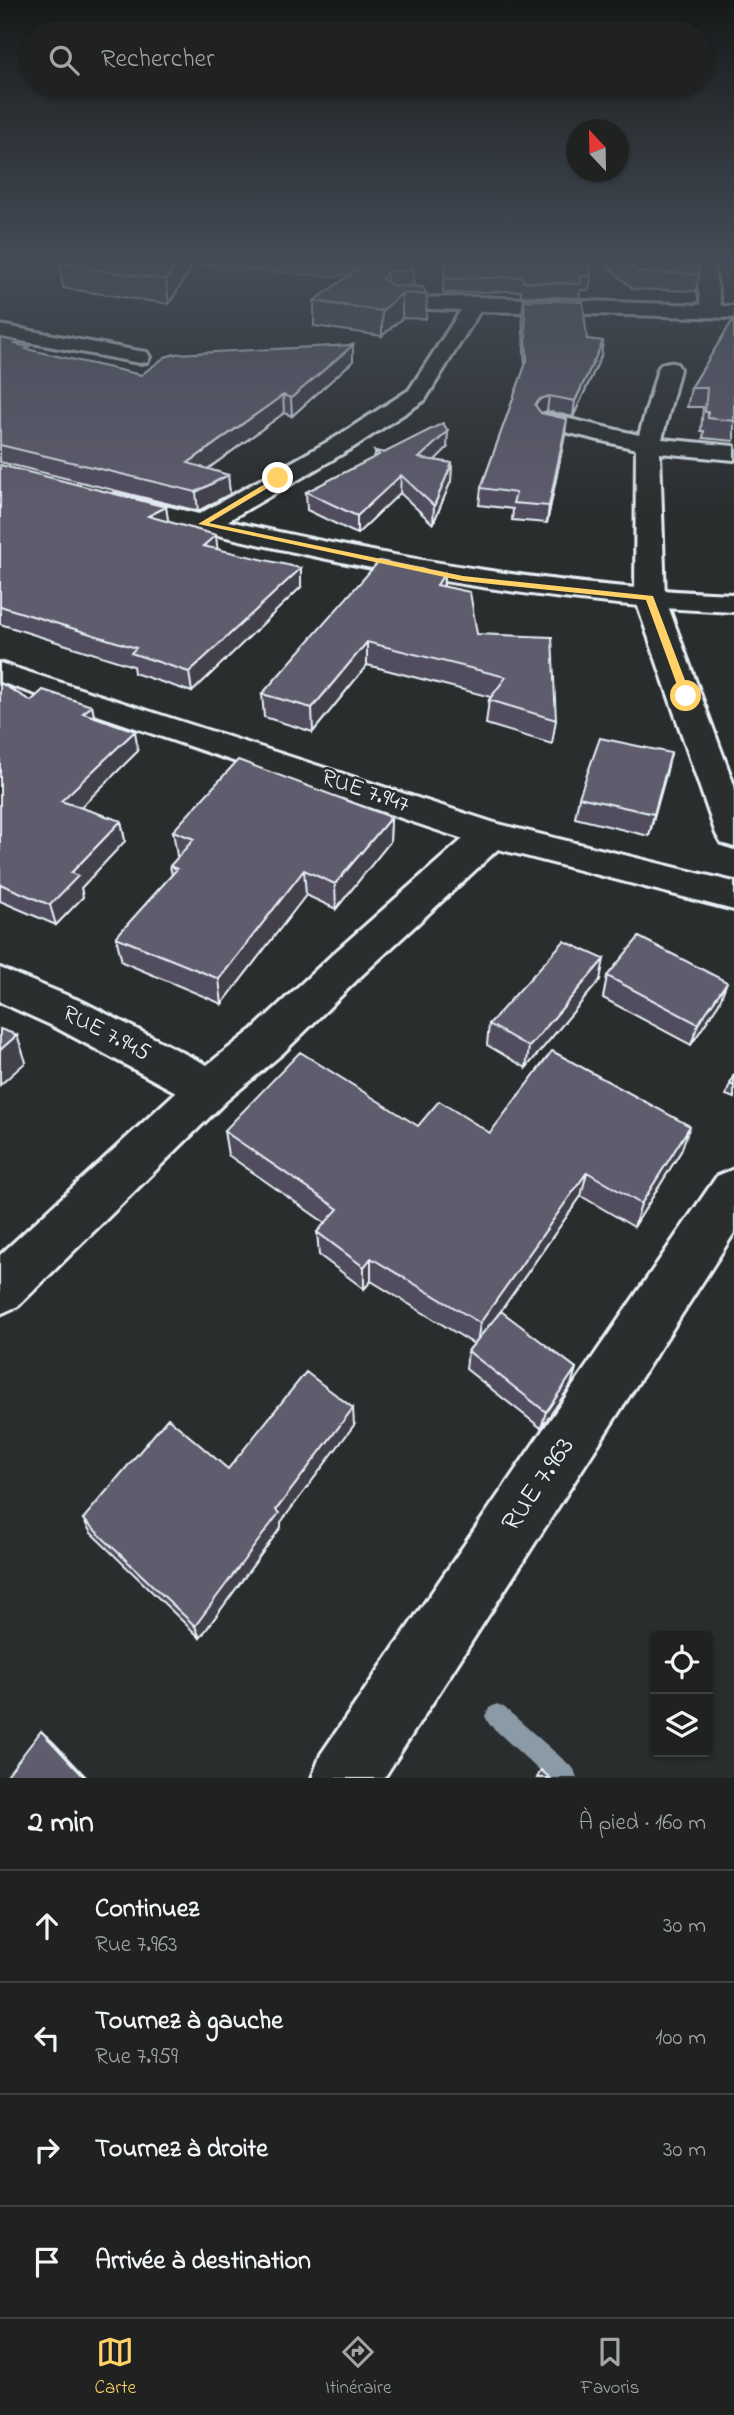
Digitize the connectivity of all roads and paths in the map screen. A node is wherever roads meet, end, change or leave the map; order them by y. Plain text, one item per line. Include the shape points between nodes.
1 (80, 346) edge
2 (448, 346) edge
3 (139, 357) dead end
4 (669, 369) dead end
5 (548, 421) edge
6 (648, 445) junction
7 (734, 453) edge
8 (94, 496) edge
9 (202, 524) junction
10 (650, 598) junction
11 (734, 603) edge
12 (0, 672) edge
13 (734, 834) edge
14 (491, 835) junction
15 (734, 896) edge
16 (0, 984) edge
17 (210, 1088) junction
18 (734, 1191) edge
19 (0, 1289) edge
20 (345, 1778) edge

1 - 3 street
2 - 9 street via 417,394 376,423
4 - 6 street
5 - 6 street
6 - 7 street
6 - 10 street
8 - 9 street
9 - 10 street via 463,578
10 - 11 street
10 - 13 street
12 - 14 street, RUE 7.947
14 - 15 street, RUE 7.947
14 - 17 street via 268,1041
16 - 17 street, RUE 7.945
17 - 19 street
18 - 20 street, RUE 7.963

